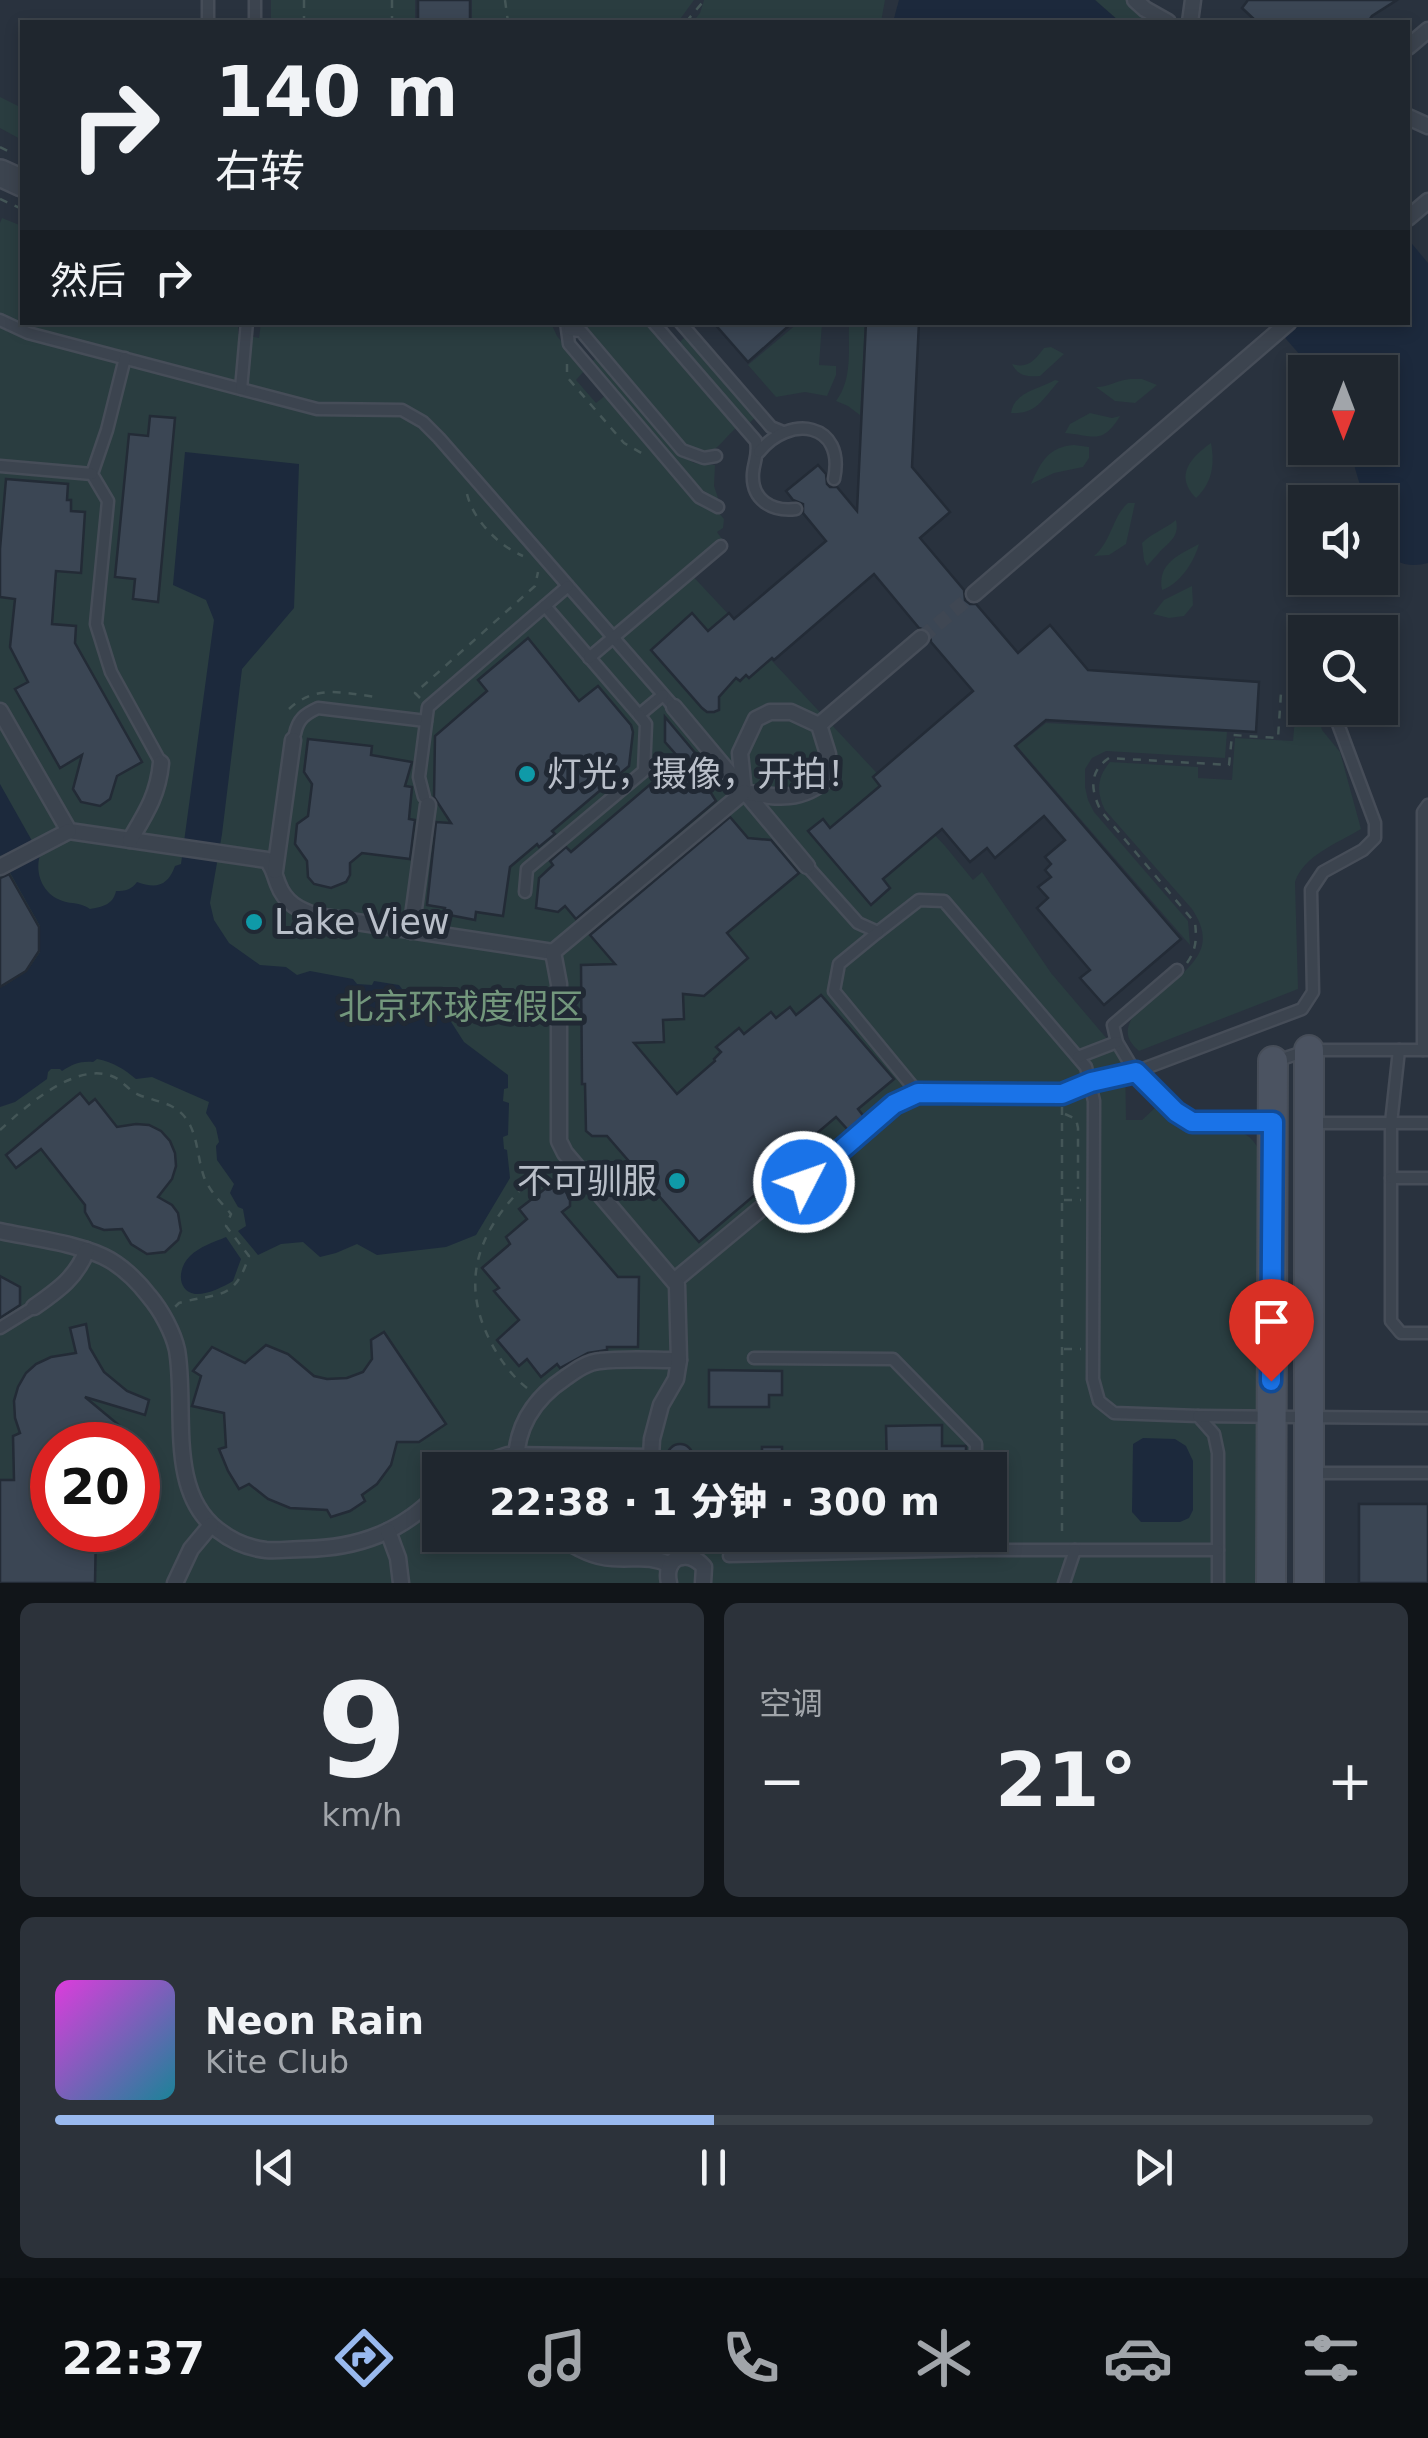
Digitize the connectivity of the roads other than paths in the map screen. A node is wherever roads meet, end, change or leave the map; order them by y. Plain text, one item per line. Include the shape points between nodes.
1 (1135, 0) edge
2 (1165, 20) edge
3 (0, 320) edge
4 (248, 325) edge
5 (656, 325) edge
6 (683, 325) edge
7 (1286, 325) edge
8 (567, 326) edge
9 (124, 358) junction
10 (241, 389) junction
11 (783, 432) junction
12 (759, 452) junction
13 (716, 456) dead end
14 (0, 466) edge
15 (92, 474) junction
16 (834, 479) dead end
17 (718, 507) dead end
18 (796, 509) dead end
19 (721, 546) dead end
20 (568, 586) junction
21 (974, 594) tunnel mouth
22 (545, 606) junction
23 (613, 638) junction
24 (922, 638) tunnel mouth
25 (590, 658) junction
26 (663, 695) junction
27 (674, 707) joint
28 (0, 711) edge
29 (638, 715) junction
30 (426, 721) junction
31 (1338, 725) edge
32 (819, 726) junction
33 (6, 733) edge
34 (294, 737) joint
35 (160, 764) joint
36 (744, 792) junction
37 (426, 801) joint
38 (1428, 805) edge
39 (70, 831) junction
40 (130, 840) junction
41 (2, 865) edge
42 (808, 866) joint
43 (275, 871) junction
44 (525, 892) dead end
45 (411, 930) junction
46 (878, 932) junction
47 (553, 952) junction
48 (1182, 967) road end
49 (1117, 1042) junction
50 (1309, 1050) junction
51 (1399, 1050) junction
52 (1426, 1050) edge
53 (1078, 1057) junction
54 (1273, 1061) joint
55 (1136, 1072) junction
56 (1091, 1082) junction
57 (918, 1093) junction
58 (1273, 1122) junction
59 (1309, 1123) junction
60 (1390, 1123) junction
61 (1428, 1123) edge
62 (1390, 1178) junction
63 (1428, 1178) edge
64 (799, 1182) joint
65 (0, 1231) edge
66 (87, 1250) junction
67 (674, 1281) junction
68 (34, 1307) joint
69 (0, 1328) edge
70 (1428, 1333) edge
71 (754, 1358) dead end
72 (679, 1360) junction
73 (1198, 1416) junction
74 (1271, 1418) junction
75 (1310, 1418) junction
76 (1428, 1418) edge
77 (517, 1452) edge
78 (652, 1452) edge
79 (976, 1452) edge
80 (1310, 1473) junction
81 (1428, 1473) edge
82 (422, 1512) edge
83 (211, 1525) junction
84 (388, 1532) junction
85 (1007, 1550) edge
86 (1075, 1550) junction
87 (1218, 1550) junction
88 (587, 1552) edge
89 (675, 1552) edge
90 (894, 1552) edge
91 (729, 1556) dead end
92 (676, 1561) junction
93 (174, 1583) edge
94 (400, 1583) edge
95 (668, 1583) edge
96 (703, 1583) edge
97 (1064, 1583) edge
98 (1218, 1583) edge
99 (1271, 1583) edge
100 (1309, 1583) edge

1 - 2 street
3 - 9 lane
4 - 10 lane
5 - 12 lane
6 - 11 lane via 771,427
7 - 21 street
8 - 13 lane via 581,330 682,450
8 - 17 lane via 581,358 699,497
9 - 10 lane
9 - 15 lane
10 - 20 lane via 317,410 402,410 413,416 440,438
11 - 12 lane
11 - 16 lane via 809,428 828,438 836,458
12 - 18 lane via 752,476 759,498 767,506
14 - 15 lane
15 - 35 lane via 108,501 96,624 110,672
19 - 23 lane
20 - 22 lane
20 - 23 lane
22 - 25 lane
22 - 30 lane via 428,707
23 - 25 lane
23 - 26 lane
24 - 32 street
25 - 29 lane
26 - 27 lane
26 - 29 lane
27 - 36 street
28 - 33 street
29 - 44 lane via 646,724 644,771 527,869
30 - 34 lane via 318,708 296,724
30 - 37 lane via 419,777
31 - 55 lane via 1375,823 1374,838 1323,872 1311,890 1312,992 1302,1009
32 - 36 street via 829,777 817,788 774,798
32 - 36 street via 791,712 756,720 740,753
33 - 39 street
34 - 43 street
35 - 40 street via 150,808
36 - 42 street
36 - 47 street
37 - 45 street
38 - 52 lane
39 - 40 street
39 - 41 street
40 - 43 street via 267,860
42 - 46 lane via 858,923
43 - 45 street via 286,900 299,910
45 - 47 street
46 - 53 lane via 919,900 944,900
46 - 57 lane via 838,964 834,991
47 - 67 street via 559,1141
48 - 49 lane via 1112,1025
49 - 53 lane
49 - 55 lane
50 - 51 lane
50 - 54 lane
50 - 59 main road
51 - 52 lane
51 - 60 lane
53 - 56 lane
54 - 58 main road
55 - 56 lane
55 - 58 lane via 1192,1122
56 - 57 lane via 1062,1094
56 - 73 lane via 1099,1401 1114,1413
57 - 64 lane via 894,1104
58 - 74 main road
59 - 60 lane
59 - 75 main road
60 - 61 lane
60 - 62 lane
62 - 63 lane
62 - 70 lane via 1390,1320 1402,1333
64 - 67 street
65 - 66 street
66 - 68 street via 65,1284
66 - 83 street via 111,1260 163,1317 176,1347 187,1474 196,1508
67 - 72 street
68 - 69 lane
71 - 79 lane via 893,1359 976,1444
72 - 77 street via 596,1361 577,1370 540,1398 520,1432
72 - 78 street
73 - 74 lane
73 - 87 lane via 1214,1434 1218,1452
74 - 75 lane
74 - 99 main road
75 - 76 lane
75 - 80 main road
80 - 81 lane
80 - 100 main road
82 - 84 street
83 - 84 street via 232,1541 264,1550 316,1549
83 - 93 street
84 - 94 street
85 - 86 lane
86 - 87 lane
86 - 97 lane
87 - 98 lane
88 - 92 street
89 - 92 street
90 - 91 lane
92 - 95 street
92 - 96 street via 700,1562

